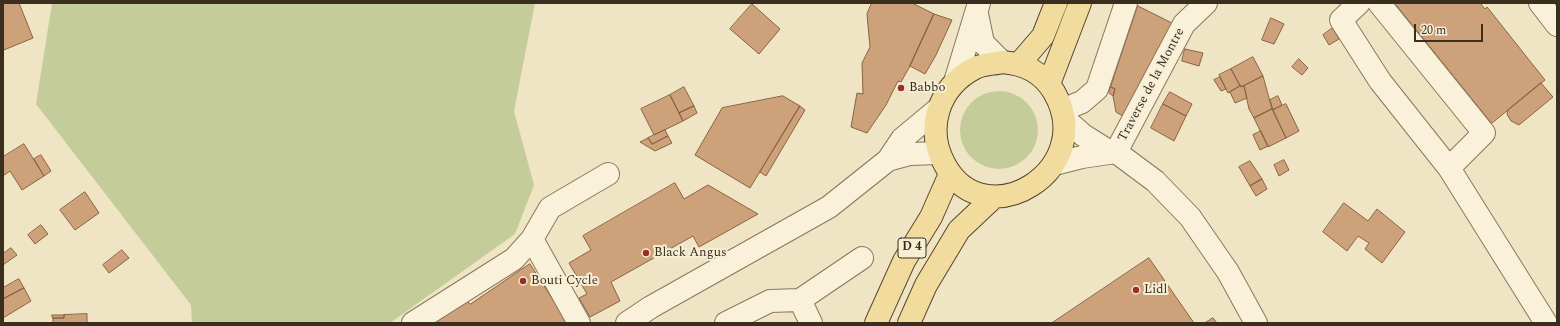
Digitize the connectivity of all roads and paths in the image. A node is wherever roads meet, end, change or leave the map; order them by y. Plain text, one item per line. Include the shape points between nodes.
1 (1056, 3) edge
2 (1080, 3) edge
3 (1126, 3) edge
4 (1206, 3) edge
5 (1359, 3) edge
6 (1379, 3) edge
7 (1540, 3) edge
8 (978, 9) edge
9 (1557, 25) edge
10 (1010, 63) junction
11 (955, 82) junction
12 (1049, 84) junction
13 (938, 109) junction
14 (1064, 114) junction
15 (1113, 152) junction
16 (938, 153) junction
17 (888, 160) junction
18 (1054, 164) junction
19 (1449, 168) junction
20 (608, 174) dead end
21 (950, 174) junction
22 (994, 197) junction
23 (532, 239) junction
24 (862, 258) dead end
25 (800, 300) junction
26 (413, 323) edge
27 (579, 323) edge
28 (627, 323) edge
29 (726, 323) edge
30 (811, 323) edge
31 (876, 323) edge
32 (909, 323) edge
33 (1256, 323) edge
34 (1546, 323) edge

1 - 10 main road via 1043,36
2 - 12 main road
3 - 14 street via 1097,89
4 - 15 street, Traverse de la Montre via 1184,24
5 - 19 street via 1341,20 1380,81
6 - 19 street via 1484,134
7 - 9 street
8 - 10 street via 983,43
8 - 11 street
10 - 11 main road via 976,68
10 - 12 main road via 1035,72
11 - 13 main road
12 - 14 main road
13 - 16 main road via 935,131
13 - 17 street via 902,139
14 - 15 street via 1083,135
14 - 18 main road via 1065,134 1062,150
15 - 18 street
15 - 33 street via 1155,181 1190,217 1228,272
16 - 17 street via 910,154
16 - 21 main road
17 - 28 street via 829,207
18 - 22 main road via 1041,178 1024,188 1005,196
19 - 34 street
20 - 23 street via 550,208
21 - 22 main road via 961,185 976,194
21 - 31 main road, D 4 via 931,217 904,261
22 - 32 main road, D 4 via 959,230 926,285
23 - 26 street via 514,259
23 - 27 street
24 - 25 street
25 - 29 street via 770,301
25 - 30 street

